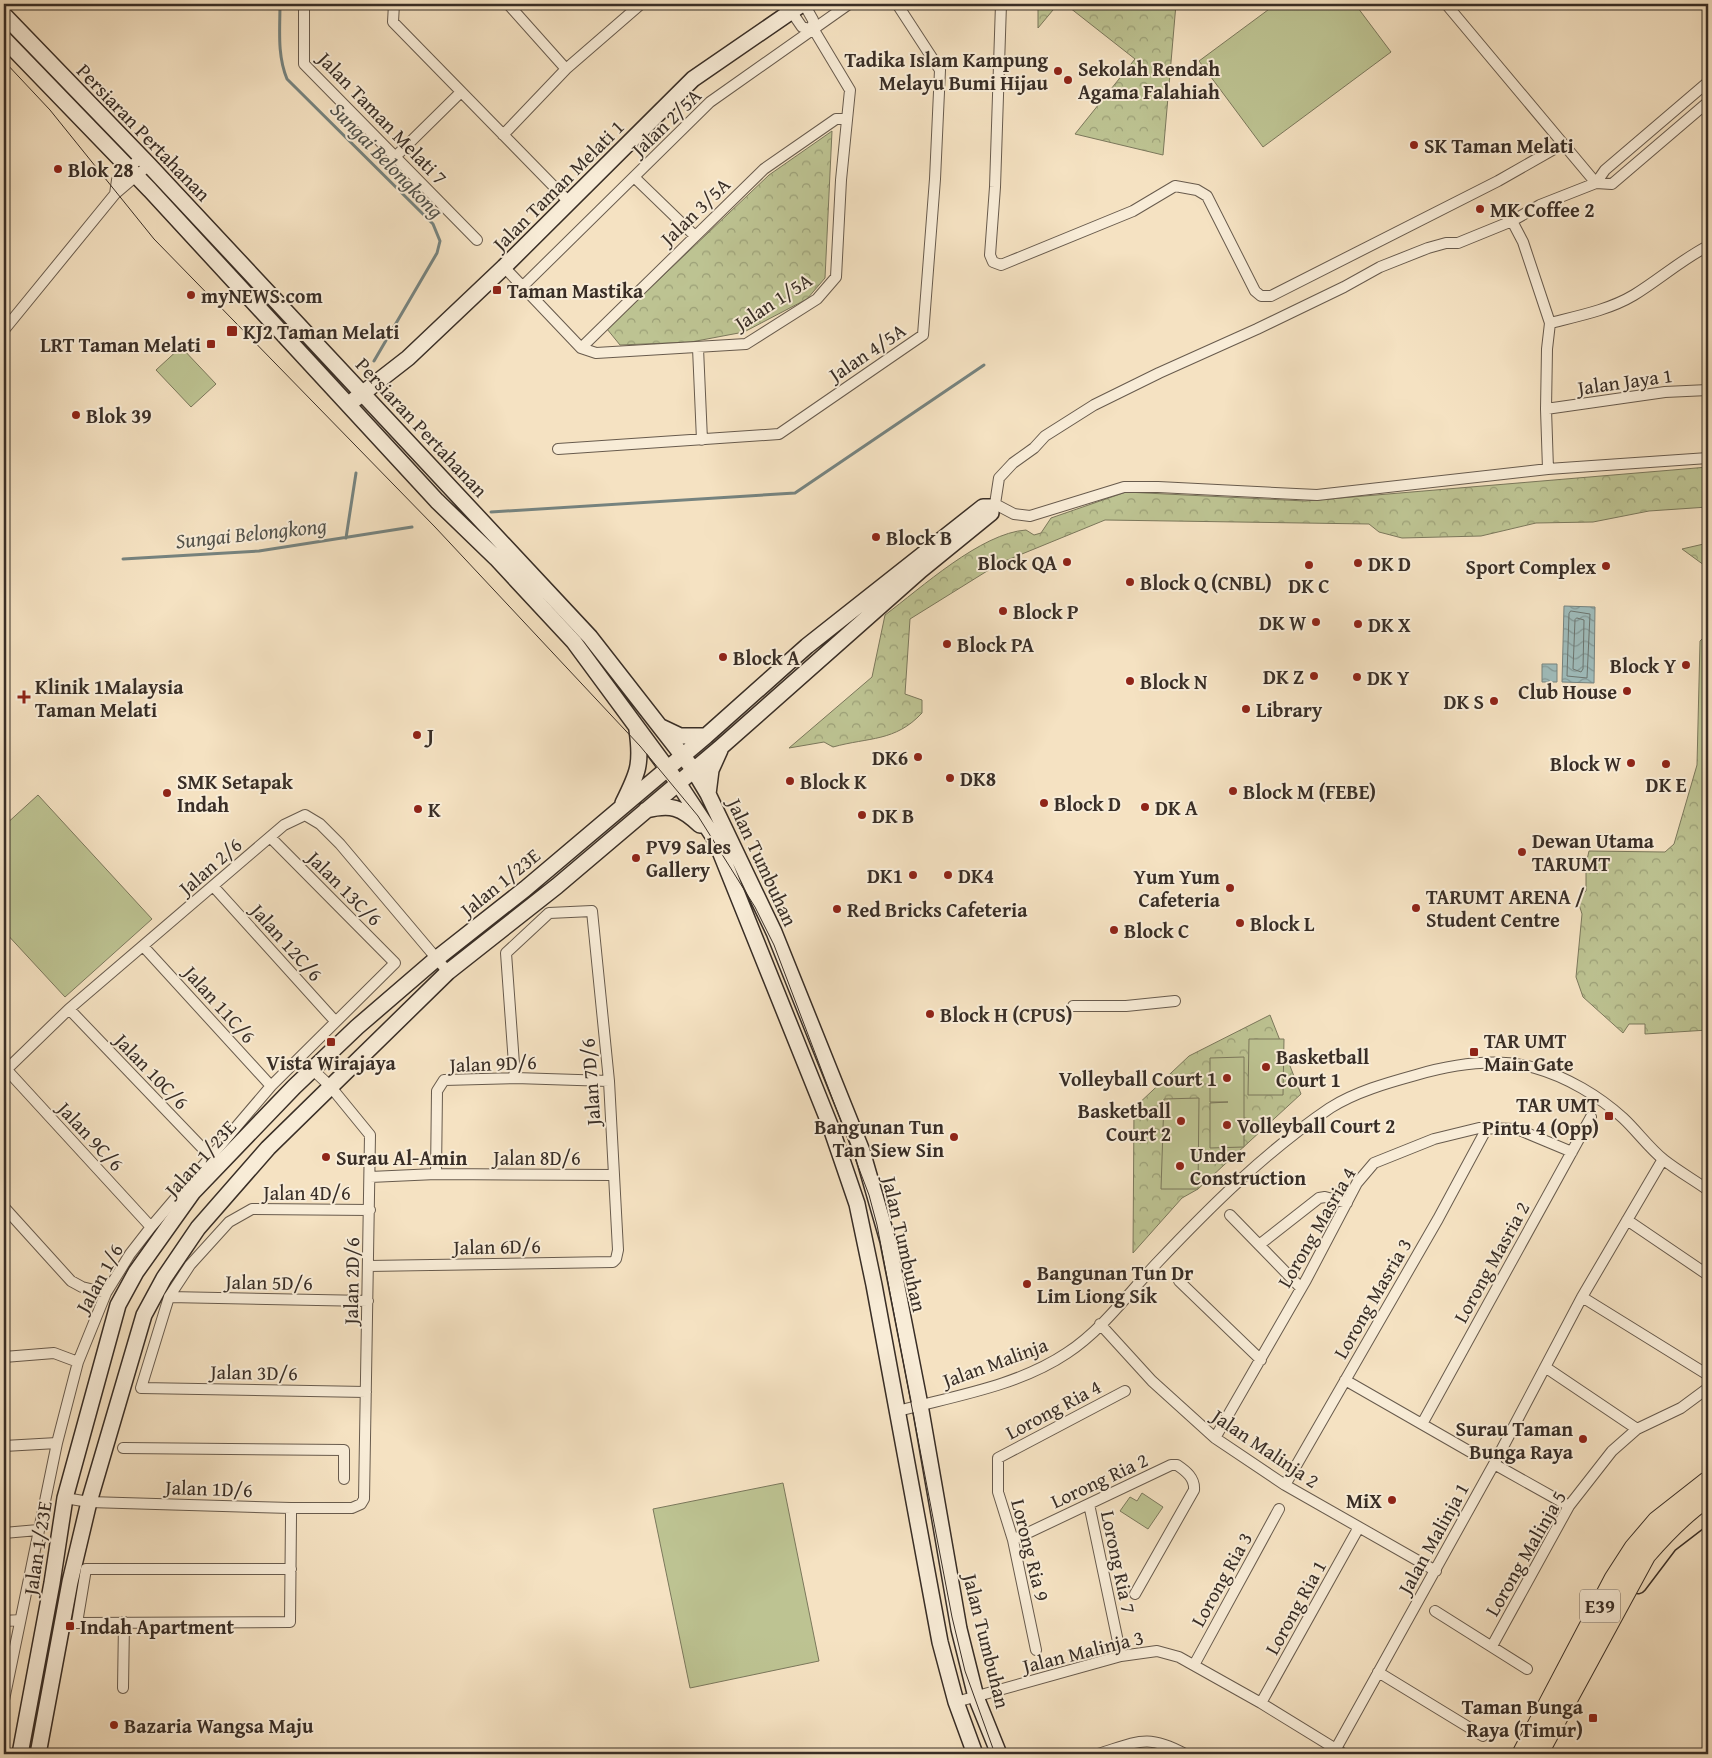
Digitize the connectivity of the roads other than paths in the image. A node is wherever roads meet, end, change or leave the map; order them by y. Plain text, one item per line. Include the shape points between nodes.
1 (304, 4) edge
2 (394, 4) edge
3 (508, 4) edge
4 (641, 4) edge
5 (849, 4) edge
6 (896, 4) edge
7 (1001, 4) edge
8 (1446, 4) edge
9 (799, 6) edge
10 (4, 15) edge
11 (814, 30) junction
12 (4, 39) edge
13 (566, 69) junction
14 (1708, 82) edge
15 (461, 92) junction
16 (1708, 102) edge
17 (847, 119) junction
18 (504, 135) junction
19 (1563, 144) junction
20 (395, 157) junction
21 (145, 161) junction
22 (133, 172) junction
23 (634, 177) junction
24 (1596, 182) junction
25 (569, 202) junction
26 (1512, 221) junction
27 (695, 236) junction
28 (477, 240) dead end
29 (1708, 246) edge
30 (504, 267) junction
31 (523, 286) junction
32 (1550, 323) junction
33 (4, 330) edge
34 (581, 348) junction
35 (698, 348) junction
36 (343, 373) junction
37 (381, 378) junction
38 (1708, 390) edge
39 (362, 393) junction
40 (349, 404) junction
41 (376, 409) junction
42 (1546, 410) junction
43 (702, 440) junction
44 (558, 449) dead end
45 (1708, 458) edge
46 (1548, 469) junction
47 (993, 506) junction
48 (658, 726) junction
49 (637, 729) junction
50 (706, 736) junction
51 (721, 747) junction
52 (682, 756) junction
53 (667, 769) junction
54 (693, 769) junction
55 (678, 783) junction
56 (708, 794) junction
57 (620, 809) junction
58 (645, 810) junction
59 (270, 837) junction
60 (715, 839) junction
61 (214, 886) junction
62 (143, 946) junction
63 (436, 959) junction
64 (395, 963) joint
65 (448, 972) junction
66 (1175, 1001) dead end
67 (1073, 1006) dead end
68 (69, 1009) junction
69 (335, 1020) junction
70 (312, 1069) junction
71 (5, 1070) edge
72 (516, 1078) junction
73 (609, 1081) junction
74 (271, 1086) junction
75 (330, 1086) junction
76 (1591, 1117) dead end
77 (1487, 1128) junction
78 (1572, 1152) junction
79 (210, 1156) junction
80 (1663, 1159) junction
81 (436, 1174) junction
82 (613, 1175) junction
83 (370, 1177) junction
84 (1708, 1190) edge
85 (1347, 1203) junction
86 (4, 1207) edge
87 (370, 1210) junction
88 (1230, 1215) dead end
89 (1627, 1220) junction
90 (151, 1227) junction
91 (1259, 1245) junction
92 (618, 1250) joint
93 (368, 1266) junction
94 (1708, 1276) edge
95 (1179, 1281) dead end
96 (1301, 1288) junction
97 (106, 1293) junction
98 (170, 1297) junction
99 (1582, 1297) junction
100 (368, 1301) junction
101 (1100, 1324) junction
102 (4, 1357) edge
103 (1261, 1360) junction
104 (78, 1362) junction
105 (912, 1364) junction
106 (889, 1367) junction
107 (1545, 1367) junction
108 (1708, 1374) edge
109 (1345, 1380) junction
110 (141, 1388) joint
111 (1708, 1388) edge
112 (1125, 1391) dead end
113 (366, 1392) junction
114 (920, 1405) junction
115 (898, 1411) junction
116 (1422, 1424) junction
117 (1637, 1428) junction
118 (1215, 1438) junction
119 (926, 1440) junction
120 (57, 1444) junction
121 (904, 1444) junction
122 (4, 1446) edge
123 (123, 1448) dead end
124 (1474, 1454) dead end
125 (998, 1458) joint
126 (1494, 1464) junction
127 (1708, 1474) edge
128 (344, 1479) dead end
129 (1708, 1481) edge
130 (1285, 1485) junction
131 (1708, 1497) edge
132 (65, 1498) junction
133 (1671, 1500) junction
134 (89, 1502) junction
135 (1089, 1504) junction
136 (1569, 1506) junction
137 (291, 1508) junction
138 (352, 1508) joint
139 (1279, 1509) dead end
140 (1708, 1514) edge
141 (1691, 1526) junction
142 (1359, 1527) junction
143 (38, 1530) junction
144 (4, 1532) edge
145 (1013, 1540) junction
146 (291, 1569) junction
147 (1436, 1571) junction
148 (1135, 1594) dead end
149 (1435, 1612) dead end
150 (20, 1620) junction
151 (4, 1621) edge
152 (124, 1622) junction
153 (1492, 1646) junction
154 (1036, 1650) dead end
155 (1121, 1656) junction
156 (968, 1664) junction
157 (1194, 1665) junction
158 (1527, 1669) dead end
159 (1378, 1672) junction
160 (952, 1686) junction
161 (123, 1688) dead end
162 (976, 1697) junction
163 (4, 1700) edge
164 (956, 1702) junction
165 (1261, 1704) junction
166 (1483, 1736) dead end
167 (998, 1753) edge
168 (1337, 1753) edge
169 (20, 1754) edge
170 (38, 1754) edge
171 (975, 1754) edge
172 (981, 1754) edge
173 (1098, 1754) edge
174 (1185, 1754) edge
175 (1516, 1754) edge
176 (1522, 1754) edge
177 (1538, 1754) edge
178 (1544, 1754) edge

1 - 20 street, Jalan Taman Melati 7 via 304,64
2 - 15 street via 394,22
3 - 13 street
4 - 13 street
5 - 11 street, Jalan 2/5A
6 - 43 street, Jalan 4/5A via 940,70 923,335 779,434
7 - 19 street via 990,255 993,262 1002,265 1133,211 1175,186 1186,186 1207,196 1255,291 1261,296 1271,296 1498,181
8 - 19 street
9 - 11 street, Jalan 1/5A via 813,20
9 - 11 street, Jalan 1/5A via 802,28
9 - 25 main road, Jalan Taman Melati 1 via 693,79
10 - 21 main road, Persiaran Pertahanan
11 - 17 street, Jalan 1/5A via 850,90
11 - 23 street, Jalan 2/5A via 710,102
12 - 22 main road, Persiaran Pertahanan
13 - 18 street
14 - 24 street via 1605,170
15 - 18 street
15 - 20 street
16 - 24 street via 1612,184
17 - 27 street, Jalan 3/5A via 836,119 764,169
17 - 35 street, Jalan 1/5A via 836,277 817,299 746,344
18 - 25 street
19 - 24 street
20 - 28 street, Jalan Taman Melati 7
21 - 22 street
21 - 36 main road, Persiaran Pertahanan
22 - 33 street
22 - 40 main road, Persiaran Pertahanan
23 - 27 street
23 - 31 street, Jalan 2/5A
24 - 26 street via 1540,205
25 - 30 main road, Jalan Taman Melati 1
26 - 32 street via 1523,242
26 - 47 street via 1458,244 1446,243 1428,248 1380,267 1094,405 1045,436 1013,463 1000,478
27 - 34 street, Jalan 3/5A
29 - 32 street via 1616,304
30 - 31 street
30 - 37 main road, Jalan Taman Melati 1 via 408,358
31 - 34 street
32 - 42 street
34 - 35 street, Jalan 1/5A via 596,353
35 - 43 street
36 - 37 main road via 361,378
36 - 39 main road, Persiaran Pertahanan
37 - 39 main road, Jalan Taman Melati 1
37 - 41 main road via 376,390
38 - 42 street, Jalan Jaya 1 via 1665,392
39 - 40 main road, Jalan Taman Melati 1
39 - 41 main road, Persiaran Pertahanan
40 - 49 main road, Persiaran Pertahanan via 437,501 496,558 574,642
41 - 48 main road, Persiaran Pertahanan via 590,637
42 - 46 street
43 - 44 street, Jalan 4/5A
45 - 46 street
46 - 47 street via 1317,494 1124,487 1030,516
47 - 50 main road, Jalan 1/23E via 983,507 807,646
47 - 51 main road, Jalan 1/23E via 991,513 921,570
48 - 50 main road via 680,736
48 - 52 main road, Persiaran Pertahanan
49 - 53 main road, Persiaran Pertahanan
49 - 57 main road via 641,754 639,769
50 - 52 main road, Jalan 1/23E
51 - 54 main road, Jalan 1/23E
51 - 56 main road via 711,770
52 - 53 main road, Jalan 1/23E
52 - 54 main road, Persiaran Pertahanan
53 - 55 main road, Persiaran Pertahanan
53 - 57 main road, Jalan 1/23E
54 - 55 main road, Jalan 1/23E
54 - 56 main road, Jalan Tumbuhan
55 - 58 main road, Jalan 1/23E
55 - 60 main road, Jalan Tumbuhan
56 - 105 main road, Jalan Tumbuhan via 774,932 862,1151 888,1241
57 - 63 main road, Jalan 1/23E
58 - 60 main road via 662,807 680,810
58 - 65 main road, Jalan 1/23E via 557,886
59 - 61 street, Jalan 2/6
59 - 63 street, Jalan 2/6 via 296,818 305,815 313,818 340,844
59 - 64 street, Jalan 13C/6
60 - 106 main road, Jalan Tumbuhan via 830,1125 857,1204
61 - 62 street, Jalan 2/6
61 - 69 street, Jalan 12C/6
62 - 68 street, Jalan 2/6
62 - 74 street, Jalan 11C/6
63 - 65 street, Jalan 2/6
63 - 70 main road, Jalan 1/23E
64 - 69 street, Jalan 1/6
65 - 75 main road, Jalan 1/23E
66 - 67 street via 1126,1006
68 - 71 street, Jalan 2/6
68 - 79 street, Jalan 10C/6
69 - 74 street, Jalan 1/6
70 - 75 street, Jalan 2D/6
70 - 132 main road, Jalan 1/23E via 193,1192 126,1289 118,1305
71 - 90 street, Jalan 9C/6
72 - 73 street, Jalan 9D/6
72 - 73 street, Jalan 7D/6 via 506,952 549,913 592,911
72 - 81 street, Jalan 9D/6 via 448,1079 440,1083 437,1090
73 - 82 street, Jalan 7D/6
74 - 79 street, Jalan 1/6
75 - 83 street, Jalan 2D/6 via 370,1135
75 - 134 main road, Jalan 1/23E via 214,1208 164,1278 144,1315
76 - 78 street, Lorong Masria 2
77 - 78 street, Lorong Masria 4 via 1517,1129
77 - 85 street, Lorong Masria 4 via 1434,1139 1374,1163 1357,1183
77 - 109 street, Lorong Masria 3
78 - 116 street, Lorong Masria 2
79 - 90 street, Jalan 1/6
80 - 84 street, Jalan Malinja
80 - 89 street, Jalan Malinja 1
80 - 101 street, Jalan Malinja via 1607,1104 1572,1082 1534,1067 1478,1062 1439,1068 1390,1082 1328,1110 1250,1170
81 - 82 street, Jalan 8D/6
81 - 83 street, Jalan 8D/6
82 - 92 street, Jalan 7D/6
83 - 87 street, Jalan 2D/6
85 - 91 street via 1319,1198
85 - 96 street, Lorong Masria 4
86 - 97 street via 71,1280 82,1287
87 - 93 street, Jalan 2D/6
87 - 98 street, Jalan 4D/6 via 252,1209 228,1222 190,1265
88 - 91 street
89 - 94 street
89 - 99 street, Jalan Malinja 1
90 - 97 street, Jalan 1/6
91 - 96 street
92 - 93 street, Jalan 6D/6 via 613,1262
93 - 100 street, Jalan 2D/6
95 - 103 street
96 - 103 street, Lorong Masria 4
97 - 104 street, Jalan 1/6
98 - 100 street, Jalan 5D/6
98 - 110 street, Jalan 4D/6
99 - 107 street, Jalan Malinja 1
99 - 108 street
100 - 113 street, Jalan 2D/6
101 - 114 street, Jalan Malinja via 1066,1354 1024,1374 960,1396
101 - 118 street, Jalan Malinja 2 via 1152,1381
102 - 104 street via 54,1353
103 - 118 street, Lorong Masria 4
104 - 120 street, Jalan 1/6
105 - 106 main road via 911,1379 902,1385
105 - 114 main road, Jalan Tumbuhan
106 - 115 main road, Jalan Tumbuhan
107 - 117 street
107 - 126 street, Jalan Malinja 1
109 - 116 street
109 - 130 street, Lorong Masria 3
110 - 113 street, Jalan 3D/6
111 - 117 street, Lorong Malinja 5 via 1681,1408
112 - 125 street, Lorong Ria 4
113 - 138 street, Jalan 2D/6 via 366,1495 361,1504
114 - 115 street, Jalan Malinja
114 - 119 main road, Jalan Tumbuhan
115 - 121 main road, Jalan Tumbuhan
116 - 124 street
117 - 136 street, Lorong Malinja 5 via 1612,1451
118 - 130 street, Jalan Malinja 2
119 - 121 main road via 915,1429 908,1431
119 - 156 main road, Jalan Tumbuhan
120 - 122 street
120 - 143 street, Jalan 1/6
121 - 160 main road, Jalan Tumbuhan via 940,1642
123 - 128 street via 344,1450
125 - 145 street, Lorong Ria 9 via 998,1492
126 - 136 street
126 - 147 street, Jalan Malinja 1
127 - 133 main road
129 - 176 highway, E39, bridge via 1657,1521 1634,1548 1614,1579
130 - 142 street, Jalan Malinja 2
131 - 177 highway, E39, bridge via 1666,1531 1646,1555
132 - 134 street, Jalan 1D/6
132 - 169 main road, Jalan 1/23E
133 - 141 main road via 1667,1508 1668,1520 1678,1527
133 - 175 main road via 1633,1545
134 - 137 street, Jalan 1D/6
134 - 170 main road, Jalan 1/23E via 70,1582
135 - 145 street, Lorong Ria 2
135 - 148 street, Lorong Ria 2 via 1172,1465 1178,1466 1195,1483
135 - 155 street, Lorong Ria 7
136 - 153 street, Lorong Malinja 5
137 - 138 street, Jalan 1D/6
137 - 146 street
139 - 157 street, Lorong Ria 3
140 - 141 main road
141 - 178 main road via 1654,1561 1623,1608
142 - 147 street, Jalan Malinja 2
142 - 165 street, Lorong Ria 1
143 - 144 street
143 - 150 street, Jalan 1/6
145 - 154 street, Lorong Ria 9
146 - 152 street via 290,1622
146 - 152 street via 86,1569 77,1622
147 - 159 street, Jalan Malinja 1
149 - 153 street
150 - 151 street
150 - 163 street, Jalan 1/6
152 - 161 street
153 - 158 street
155 - 157 street, Jalan Malinja 3 via 1162,1651
155 - 162 street, Jalan Malinja 3
156 - 160 main road via 965,1688 961,1690
156 - 162 main road, Jalan Tumbuhan
157 - 165 street, Jalan Malinja 3
159 - 166 street
159 - 168 street, Jalan Malinja 1
160 - 164 main road, Jalan Tumbuhan
162 - 164 street, Jalan Malinja 3
162 - 167 main road, Jalan Tumbuhan
164 - 171 main road, Jalan Tumbuhan
165 - 168 street, Jalan Malinja 3
167 - 172 main road via 984,1748
173 - 174 street via 1151,1740

